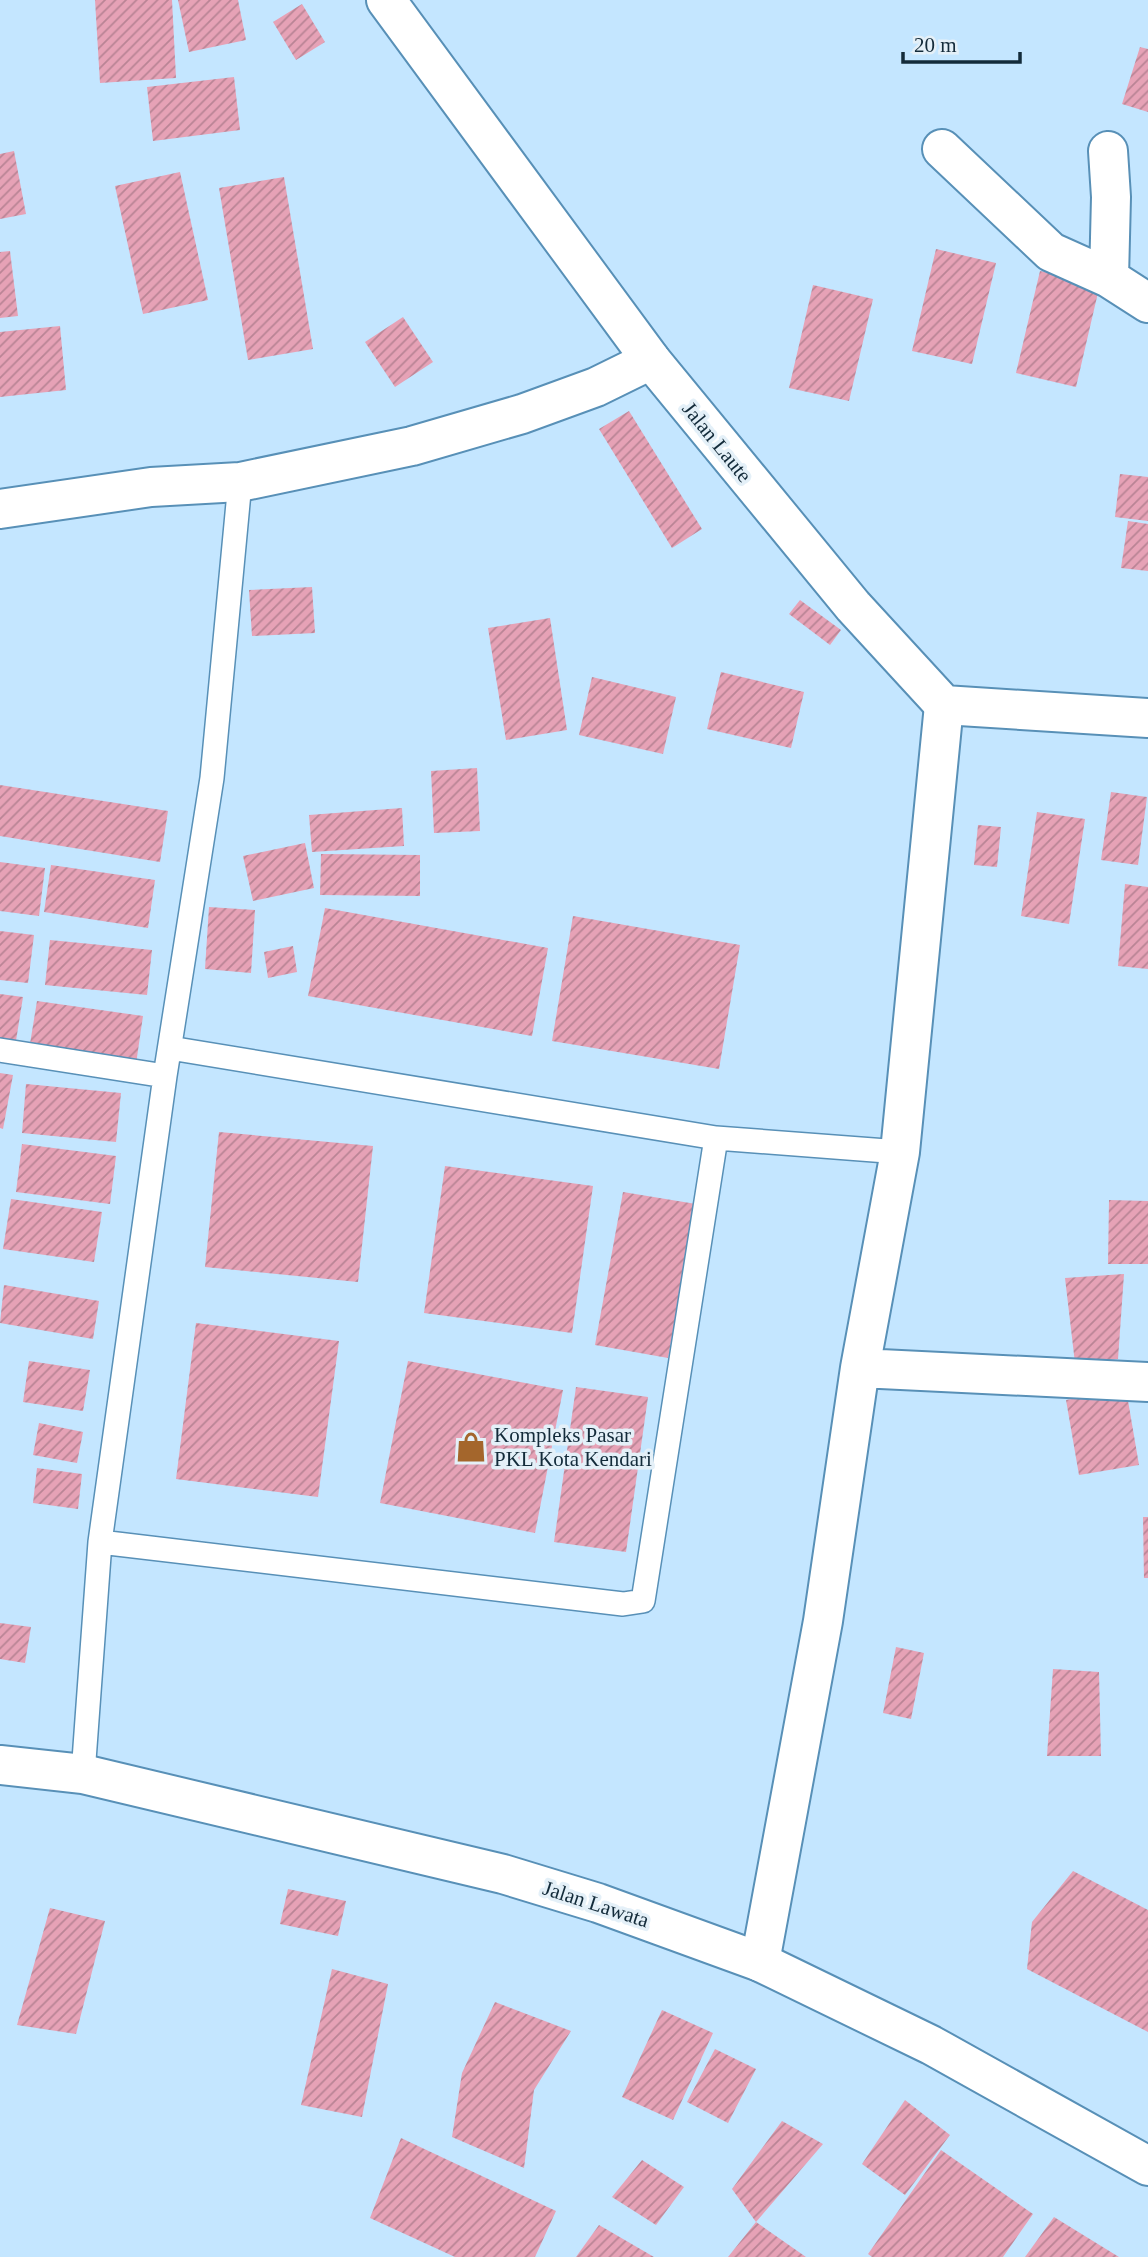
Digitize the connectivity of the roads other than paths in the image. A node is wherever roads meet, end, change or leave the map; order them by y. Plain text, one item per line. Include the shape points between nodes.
1 (386, 0) edge
2 (942, 149) dead end
3 (1108, 151) dead end
4 (1109, 278) junction
5 (1148, 303) edge
6 (651, 360) junction
7 (240, 482) junction
8 (0, 509) edge
9 (944, 705) junction
10 (1148, 718) edge
11 (170, 1048) junction
12 (0, 1050) edge
13 (164, 1076) junction
14 (716, 1138) junction
15 (900, 1153) junction
16 (860, 1368) junction
17 (1148, 1382) edge
18 (100, 1542) junction
19 (0, 1765) edge
20 (83, 1774) junction
21 (760, 1962) junction
22 (1148, 2166) edge

1 - 6 street, Jalan Laute
2 - 4 street via 1051,252
3 - 4 street
4 - 5 street
6 - 7 street via 596,387 522,414 412,446
6 - 9 street, Jalan Laute via 853,606
7 - 8 street via 151,487
7 - 11 lane via 212,778
9 - 10 street
9 - 15 street
11 - 13 lane
11 - 14 lane
12 - 13 lane
13 - 18 lane
14 - 15 lane
14 - 18 lane via 643,1601 623,1604
15 - 16 street
16 - 17 street
16 - 21 street via 823,1621
18 - 20 lane
19 - 20 street, Jalan Lawata
20 - 21 street, Jalan Lawata via 503,1874
21 - 22 street, Jalan Lawata via 931,2045

